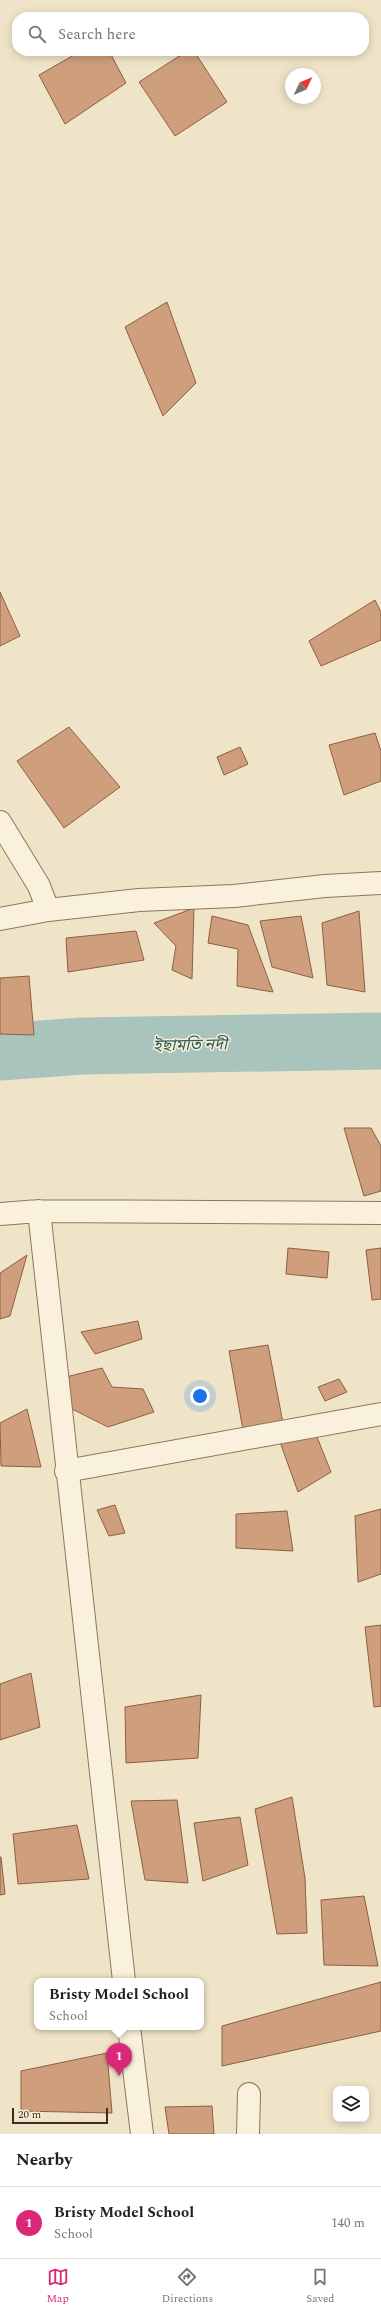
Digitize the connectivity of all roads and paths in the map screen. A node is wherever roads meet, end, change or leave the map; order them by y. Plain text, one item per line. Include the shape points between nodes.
1 (0, 822) edge
2 (381, 883) edge
3 (48, 910) junction
4 (0, 919) edge
5 (39, 1211) junction
6 (381, 1213) edge
7 (0, 1214) edge
8 (381, 1414) edge
9 (66, 1471) junction
10 (124, 1978) edge
11 (129, 2030) edge
12 (249, 2094) dead end
13 (142, 2134) edge
14 (248, 2134) edge

1 - 3 street via 39,886
2 - 3 street via 324,886 234,896 139,900
3 - 4 street
5 - 6 street
5 - 7 street
5 - 9 street
8 - 9 street
9 - 10 street
11 - 13 street
12 - 14 street

